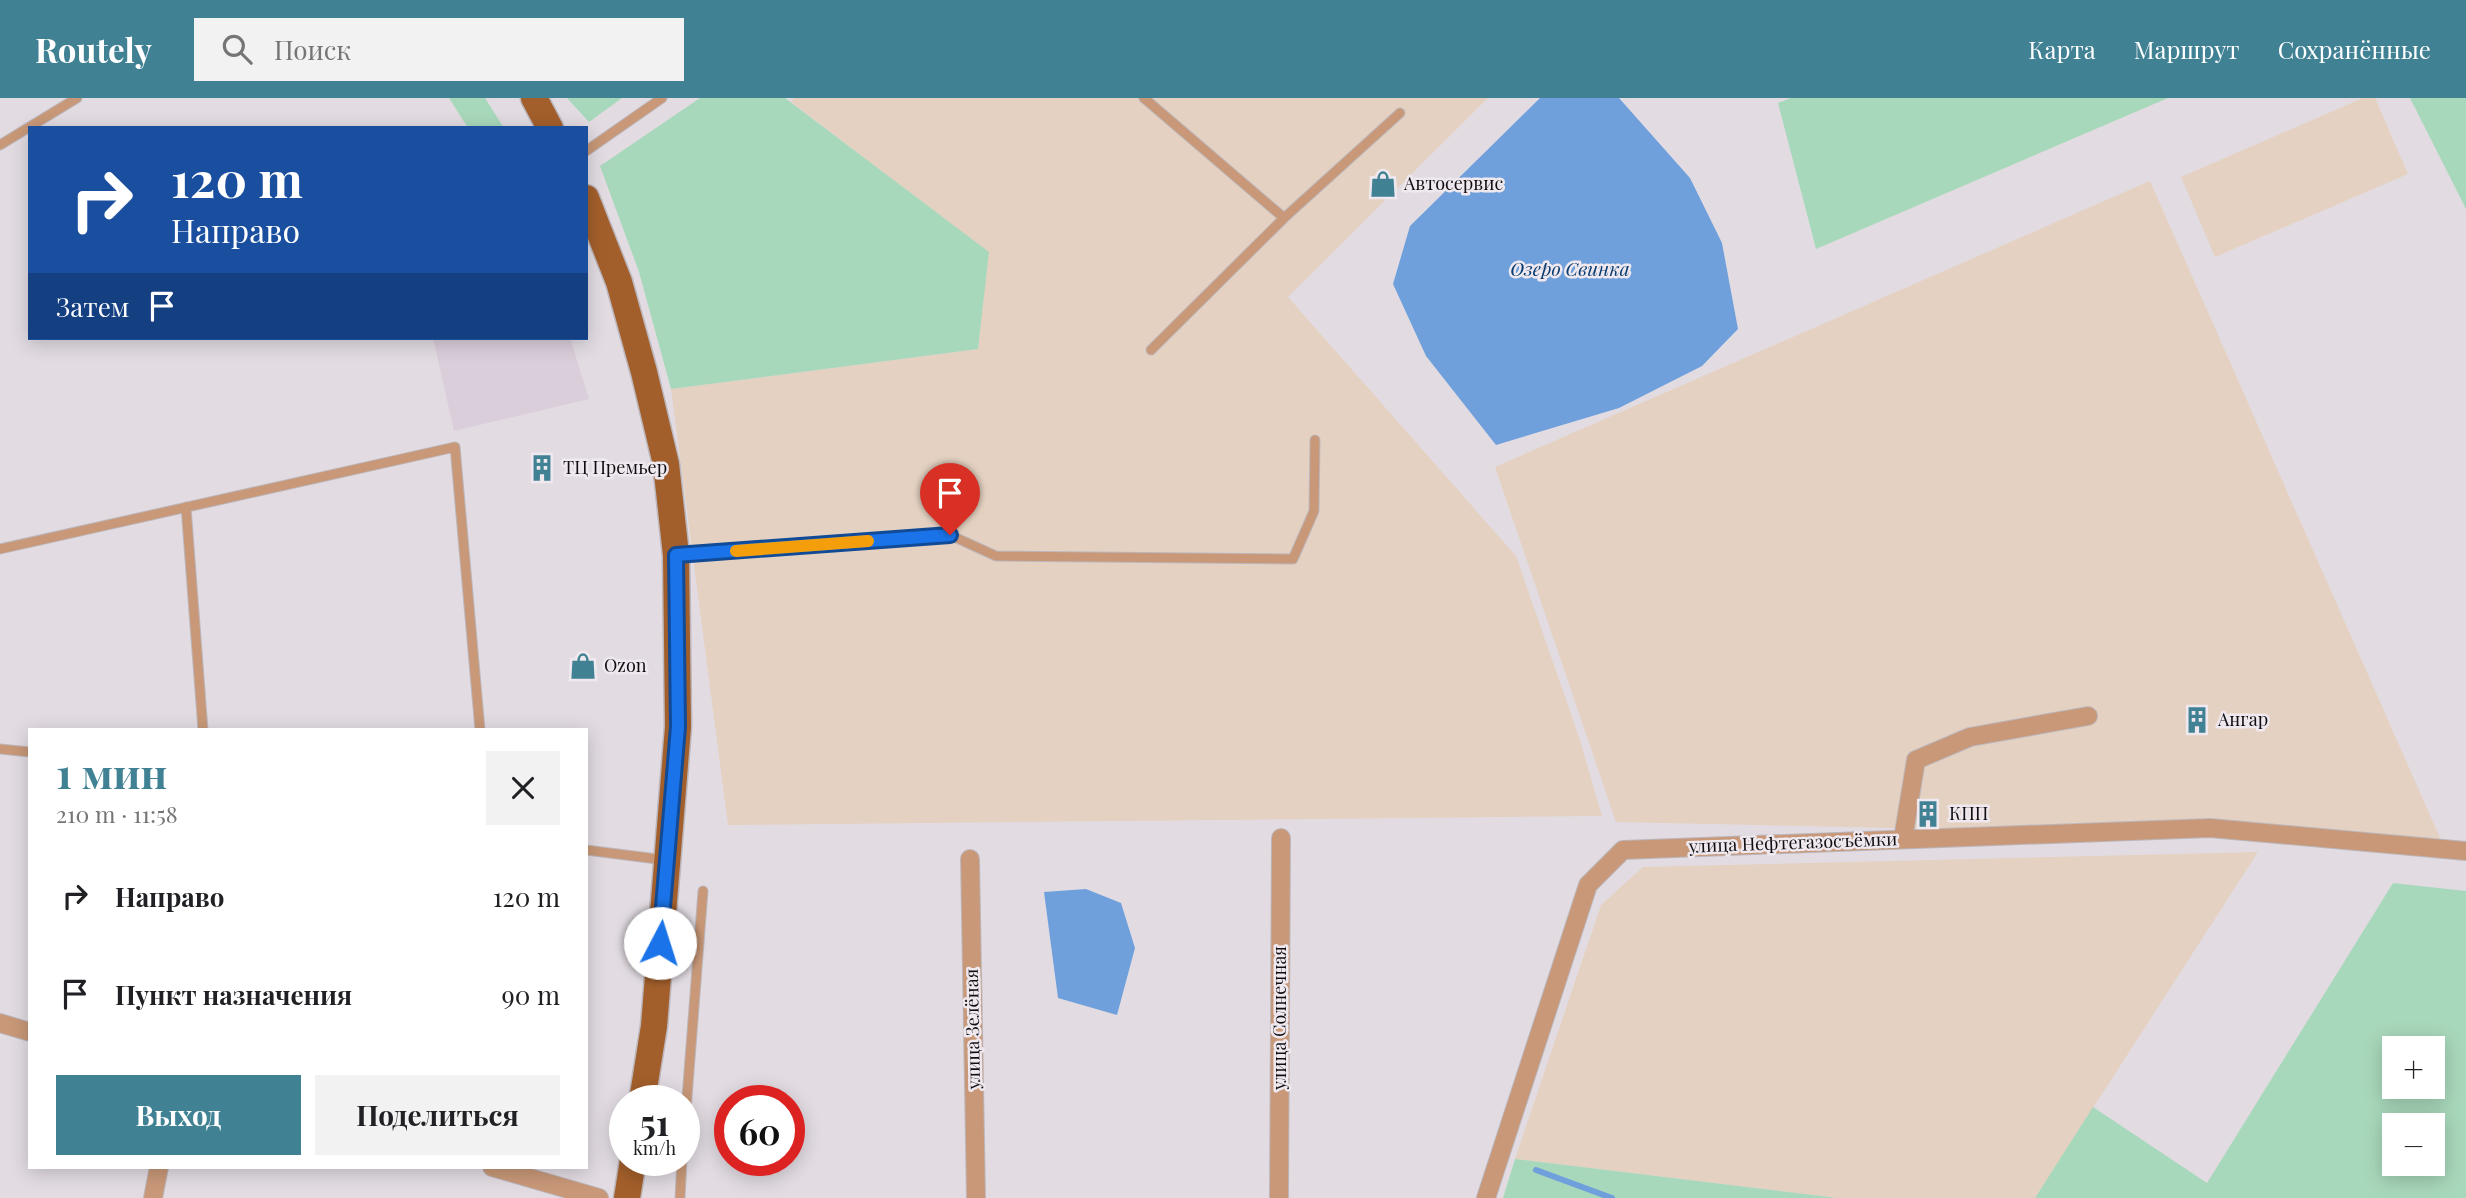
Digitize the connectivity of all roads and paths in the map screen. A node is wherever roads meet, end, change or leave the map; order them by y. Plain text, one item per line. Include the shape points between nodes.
1 (77, 98) edge
2 (534, 98) edge
3 (662, 98) edge
4 (1144, 98) edge
5 (1400, 113) dead end
6 (31, 126) edge
7 (549, 126) edge
8 (28, 128) edge
9 (0, 145) edge
10 (588, 150) edge
11 (588, 203) edge
12 (1284, 218) junction
13 (1151, 350) dead end
14 (1315, 440) dead end
15 (186, 507) junction
16 (0, 549) edge
17 (676, 555) junction
18 (2088, 716) dead end
19 (203, 728) edge
20 (480, 728) edge
21 (0, 750) edge
22 (28, 752) edge
23 (1281, 838) dead end
24 (1903, 839) junction
25 (588, 850) edge
26 (2466, 851) edge
27 (970, 859) dead end
28 (667, 860) junction
29 (703, 891) dead end
30 (0, 1023) edge
31 (28, 1031) edge
32 (644, 1085) edge
33 (688, 1085) edge
34 (159, 1169) edge
35 (499, 1169) edge
36 (630, 1176) edge
37 (681, 1176) edge
38 (153, 1198) edge
39 (599, 1198) edge
40 (627, 1198) edge
41 (680, 1198) edge
42 (976, 1198) edge
43 (1279, 1198) edge
44 (1486, 1198) edge

1 - 6 lane
2 - 7 main road
3 - 10 lane
4 - 12 lane
5 - 12 lane
8 - 9 lane
11 - 17 main road via 619,282 644,372 666,464
12 - 13 lane
14 - 17 lane via 1314,511 1293,559 996,556 950,535
15 - 16 lane
15 - 19 lane
15 - 20 lane via 454,447
17 - 28 main road via 678,727
18 - 24 street via 1970,737 1916,760
21 - 22 lane
23 - 43 street, улица Солнечная
24 - 26 street, улица Нефтегазосъёмки via 2210,828
24 - 44 street, улица Нефтегазосъёмки via 1623,850 1588,885
25 - 28 lane
27 - 42 street, улица Зелёная
28 - 32 main road
29 - 33 lane
30 - 31 street
34 - 38 street
35 - 39 street
36 - 40 main road
37 - 41 lane

